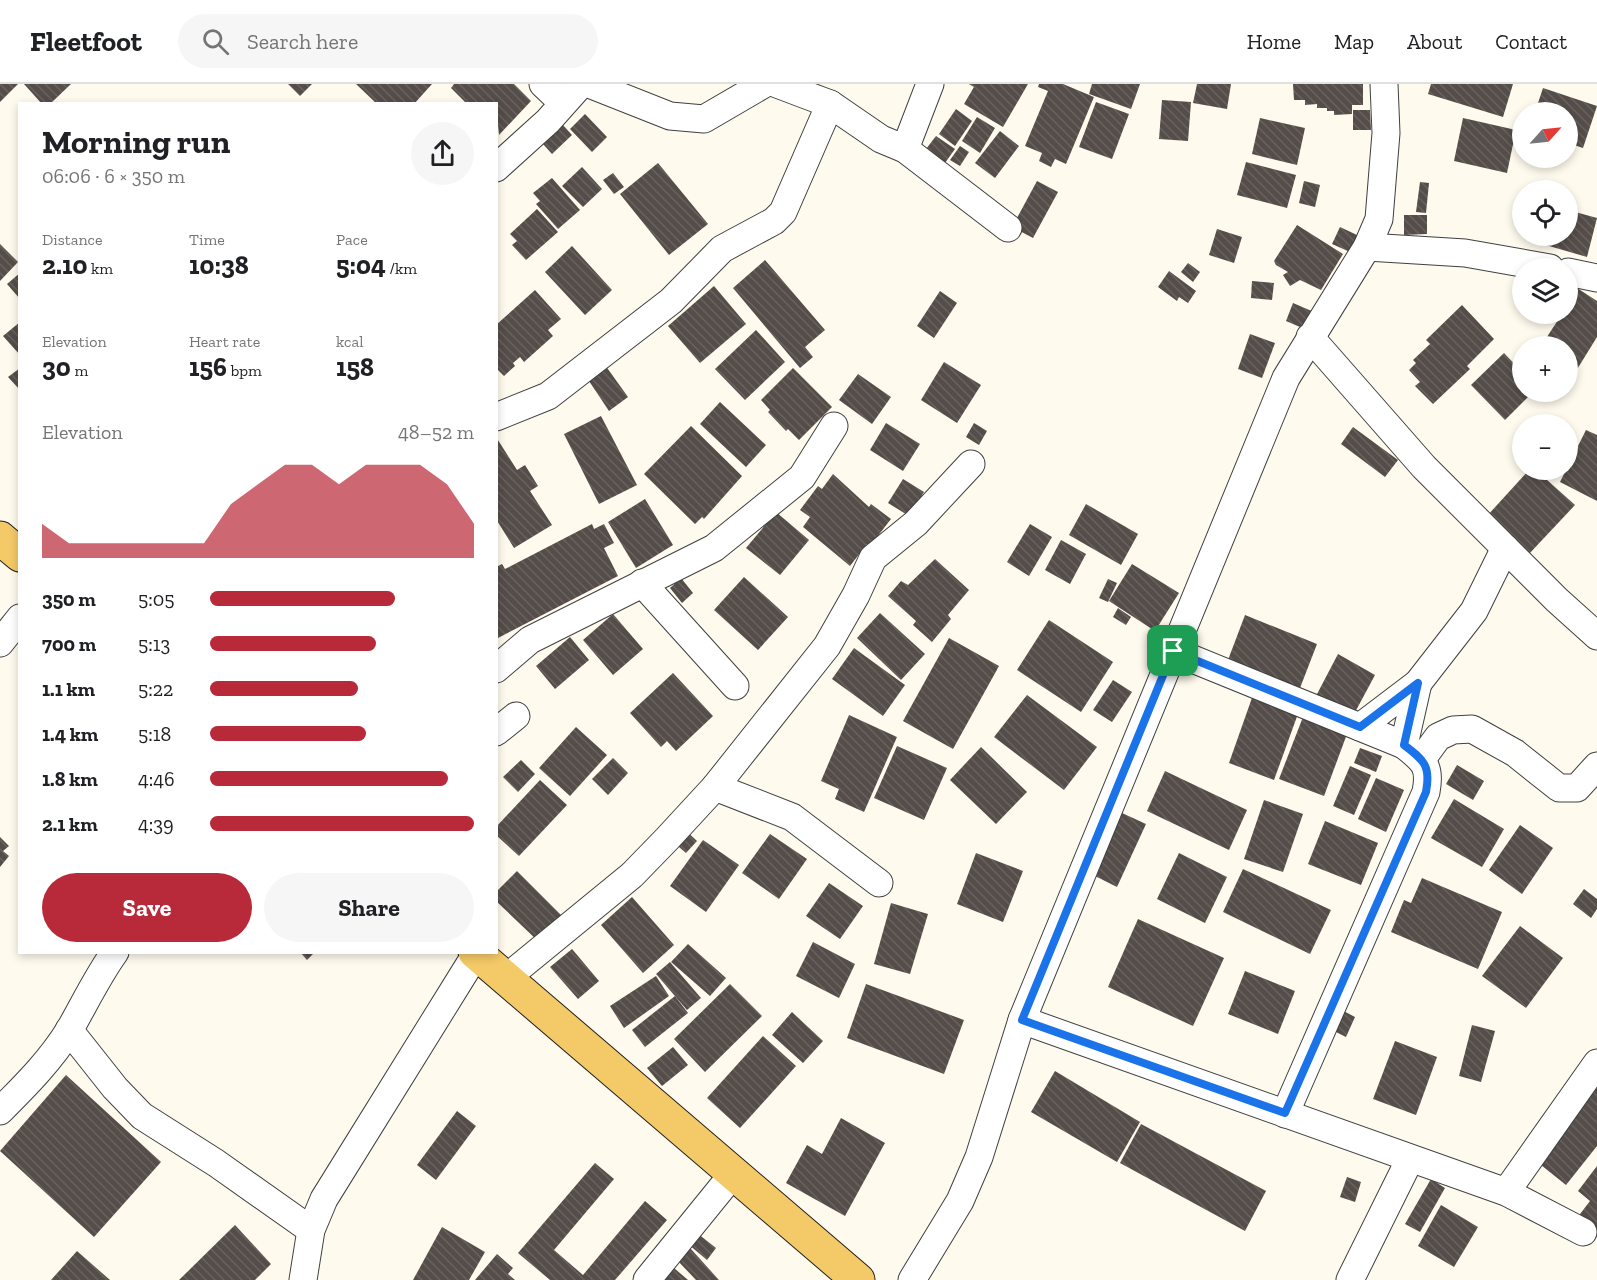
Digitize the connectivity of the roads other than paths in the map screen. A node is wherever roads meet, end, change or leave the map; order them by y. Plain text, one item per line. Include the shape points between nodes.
1 (543, 84) edge
2 (589, 84) edge
3 (764, 84) edge
4 (777, 84) edge
5 (930, 84) edge
6 (1384, 84) edge
7 (572, 93) edge
8 (830, 104) junction
9 (905, 149) junction
10 (498, 166) edge
11 (1008, 228) dead end
12 (1367, 247) junction
13 (1512, 261) edge
14 (1578, 274) edge
15 (1597, 278) edge
16 (1310, 337) junction
17 (498, 416) edge
18 (834, 426) dead end
19 (971, 464) dead end
20 (0, 538) edge
21 (1506, 548) junction
22 (18, 553) edge
23 (642, 583) junction
24 (18, 620) edge
25 (1597, 636) edge
26 (0, 643) edge
27 (1173, 651) junction
28 (498, 667) edge
29 (1418, 683) junction
30 (735, 686) dead end
31 (1360, 727) junction
32 (1413, 752) junction
33 (1597, 766) edge
34 (715, 787) junction
35 (879, 884) dead end
36 (115, 954) edge
37 (474, 954) edge
38 (476, 954) edge
39 (505, 979) junction
40 (1022, 1020) junction
41 (69, 1030) junction
42 (1597, 1064) edge
43 (0, 1111) edge
44 (1285, 1113) junction
45 (1410, 1159) junction
46 (733, 1174) junction
47 (1506, 1192) junction
48 (310, 1230) junction
49 (1583, 1232) dead end
50 (303, 1280) edge
51 (647, 1280) edge
52 (858, 1280) edge
53 (912, 1280) edge
54 (1350, 1280) edge

1 - 7 street
2 - 3 street via 670,116 704,119
4 - 8 street
5 - 9 street
6 - 12 street via 1386,133 1379,219
7 - 10 street via 548,121
8 - 9 street via 881,139
8 - 17 street via 783,212 774,221 722,249 671,301 548,396
9 - 11 street
12 - 13 street via 1466,253
12 - 16 street
14 - 15 street
16 - 21 street via 1424,467
16 - 27 street via 1286,378
18 - 23 street via 802,477 783,493 714,548
19 - 34 street via 916,523 873,558 827,646
20 - 22 main road
21 - 25 street
21 - 29 street via 1474,611
23 - 28 street via 530,640
23 - 30 street
24 - 26 street
27 - 31 street
27 - 40 street
29 - 31 street
29 - 32 street
31 - 32 street
32 - 33 street via 1453,730 1472,729 1515,753 1559,788 1577,788
32 - 44 street via 1430,774 1426,792
34 - 35 street via 792,817
34 - 39 street via 632,876
36 - 41 street
37 - 48 street via 324,1199
38 - 39 main road
39 - 46 main road
40 - 44 street
40 - 53 street via 979,1157 960,1201
41 - 43 street via 36,1076
41 - 48 street via 142,1116
42 - 47 street
44 - 45 street
45 - 47 street
45 - 54 street
46 - 51 street
46 - 52 main road
47 - 49 street
48 - 50 street

